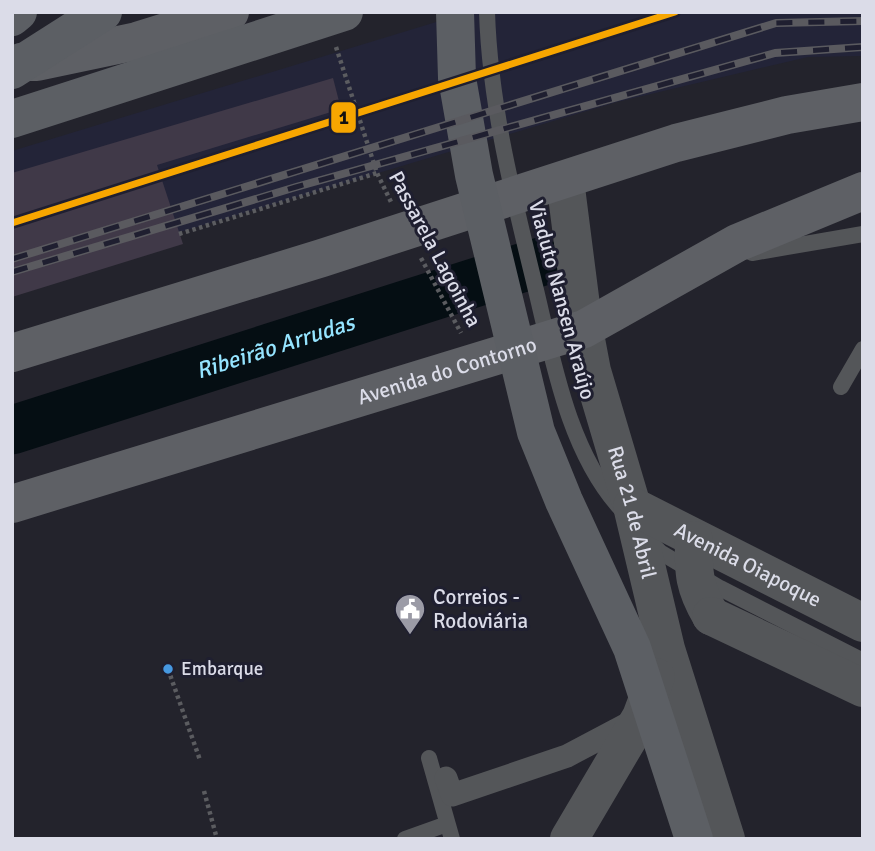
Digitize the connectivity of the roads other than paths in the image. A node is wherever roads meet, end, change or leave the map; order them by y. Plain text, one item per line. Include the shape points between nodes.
1 (18, 12) edge
2 (103, 12) edge
3 (230, 12) edge
4 (455, 12) edge
5 (487, 12) edge
6 (12, 16) edge
7 (338, 25) edge
8 (12, 62) edge
9 (12, 70) edge
10 (863, 102) edge
11 (12, 119) edge
12 (565, 180) junction
13 (856, 219) edge
14 (584, 329) junction
15 (863, 349) edge
16 (12, 353) edge
17 (841, 387) dead end
18 (12, 503) edge
19 (632, 506) junction
20 (694, 540) junction
21 (860, 614) edge
22 (711, 616) junction
23 (666, 649) junction
24 (863, 661) edge
25 (863, 688) edge
26 (642, 717) junction
27 (429, 758) dead end
28 (442, 785) junction
29 (449, 832) edge
30 (405, 839) edge
31 (569, 839) edge
32 (694, 839) edge
33 (726, 839) edge

1 - 6 highway
2 - 9 highway
3 - 8 main road via 137,40 37,62
4 - 32 highway via 457,78 474,175 536,432 632,648
5 - 24 lane, Viaduto Nansen Araújo via 489,71 506,165 560,387 583,447 611,498 660,552
7 - 11 highway
10 - 12 main road via 787,115 676,143
12 - 14 street, Rua 21 de Abril
12 - 16 main road
13 - 14 main road, Avenida do Contorno via 737,243
14 - 18 main road, Avenida do Contorno
14 - 19 street, Rua 21 de Abril
15 - 17 lane
19 - 20 street, Avenida Oiapoque
19 - 23 street, Rua 21 de Abril
20 - 21 street, Avenida Oiapoque
20 - 22 street via 697,592
22 - 23 street
22 - 25 street
23 - 26 street
23 - 33 street, Rua 21 de Abril
26 - 28 street via 567,756 452,795
26 - 31 street
27 - 28 lane
28 - 29 lane
29 - 30 lane

